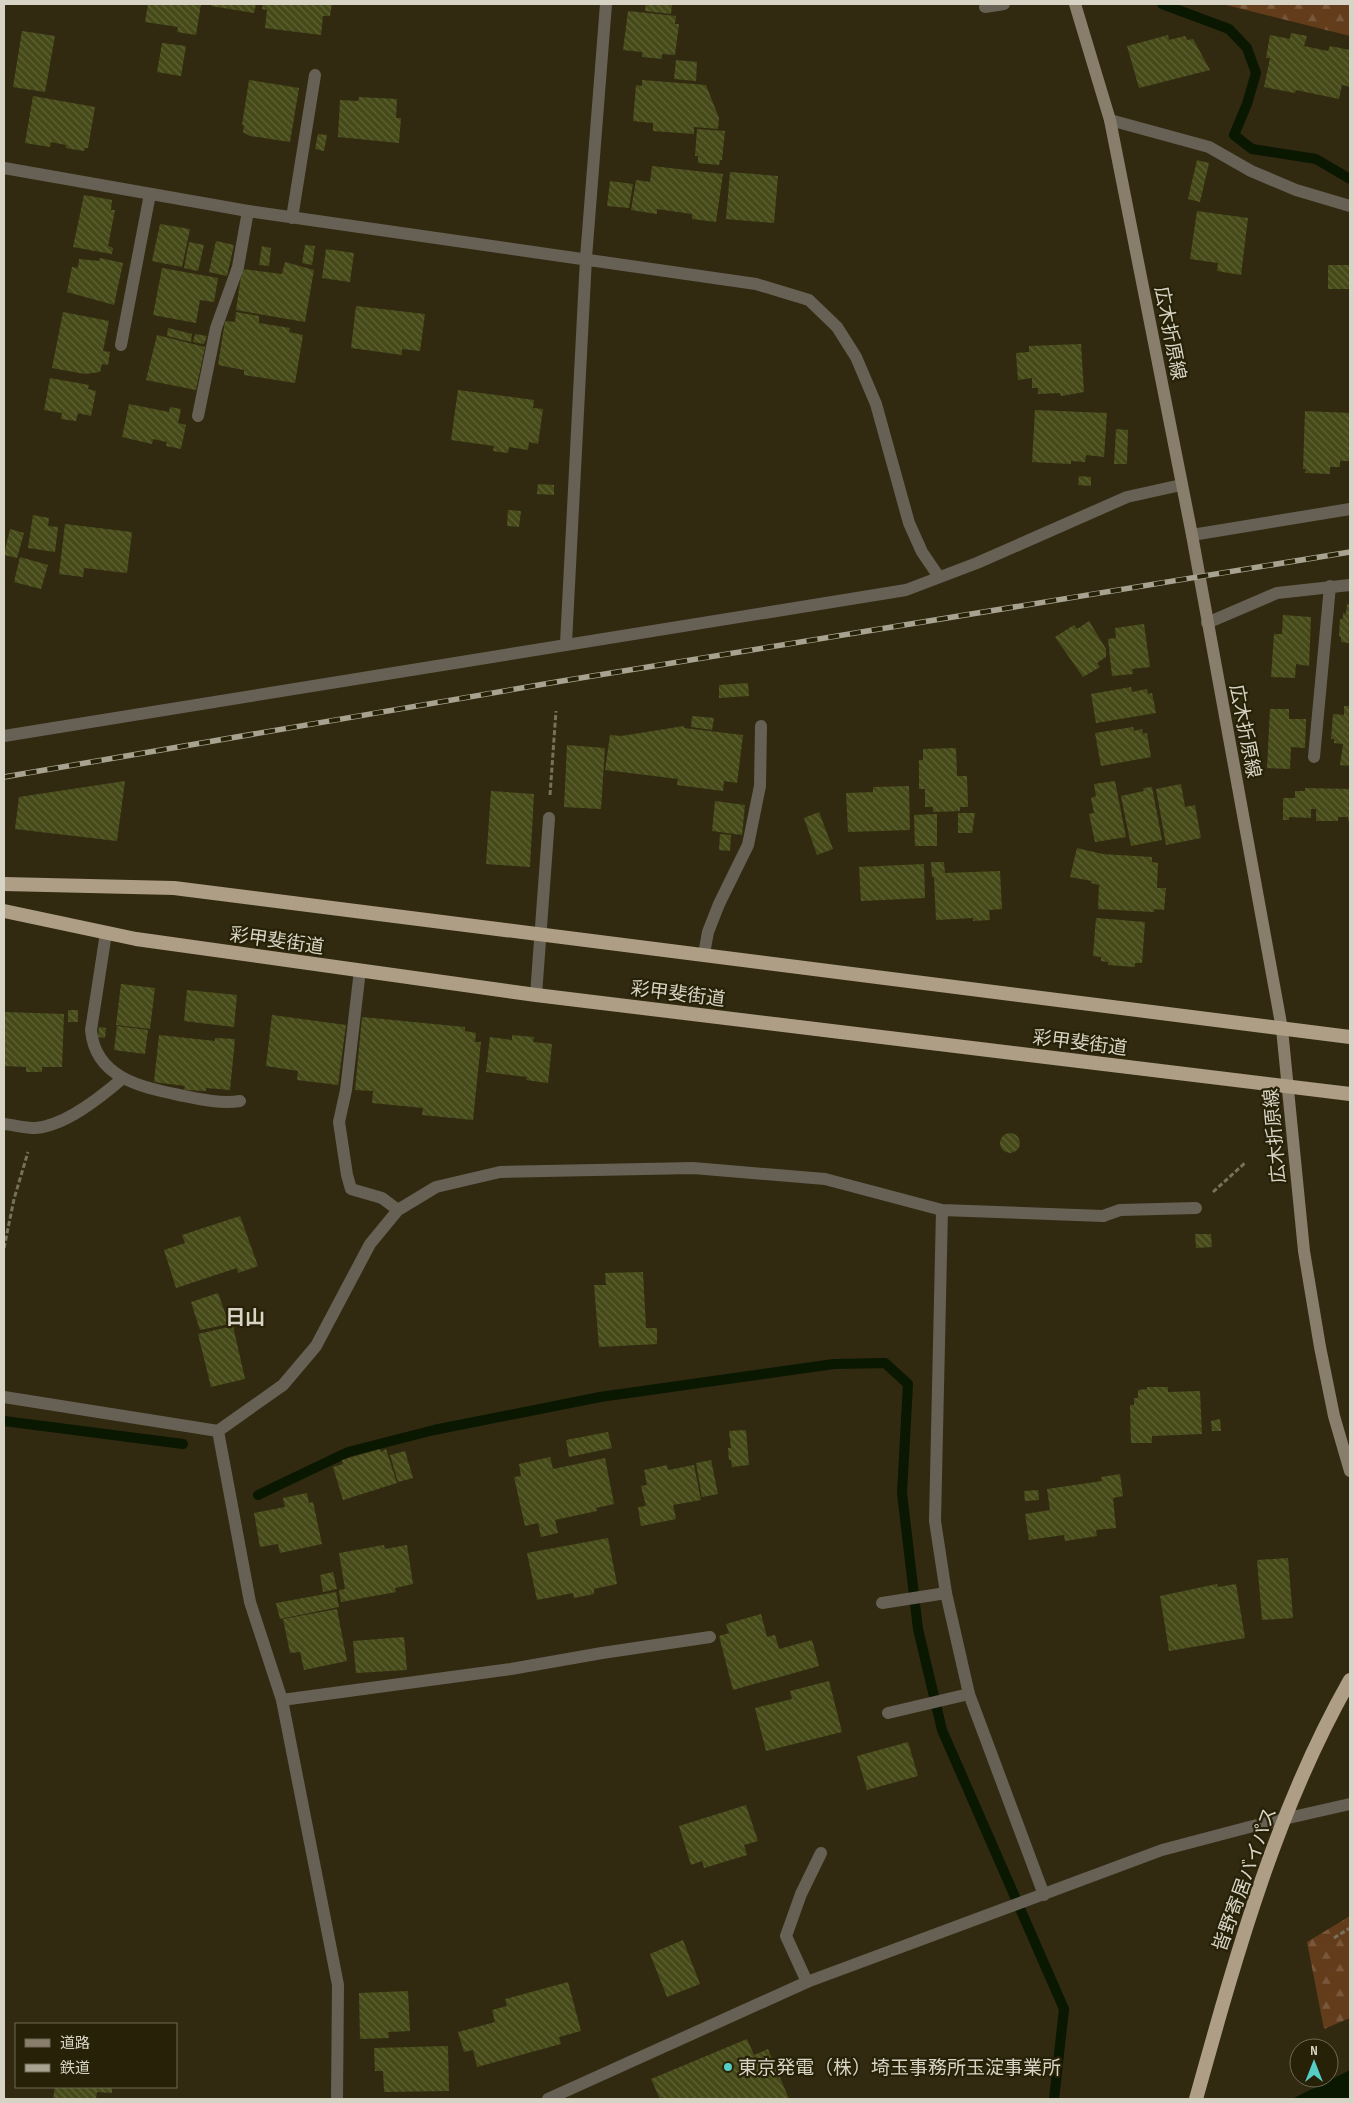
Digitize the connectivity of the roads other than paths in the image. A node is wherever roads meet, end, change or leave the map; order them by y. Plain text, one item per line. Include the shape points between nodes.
1 (606, 4) edge
2 (1004, 4) edge
3 (1075, 4) edge
4 (985, 7) dead end
5 (315, 75) dead end
6 (1110, 120) junction
7 (4, 168) edge
8 (150, 194) junction
9 (1350, 206) edge
10 (248, 211) junction
11 (292, 218) junction
12 (586, 258) junction
13 (121, 345) dead end
14 (198, 416) dead end
15 (1181, 485) junction
16 (1350, 509) edge
17 (1192, 535) junction
18 (939, 577) junction
19 (1350, 585) edge
20 (1330, 586) junction
21 (1207, 623) junction
22 (566, 644) junction
23 (761, 726) dead end
24 (4, 736) edge
25 (1314, 757) dead end
26 (549, 818) road end
27 (4, 884) edge
28 (4, 911) edge
29 (106, 933) junction
30 (541, 934) junction
31 (704, 954) junction
32 (360, 970) junction
33 (536, 995) junction
34 (1282, 1029) junction
35 (1350, 1037) edge
36 (122, 1078) junction
37 (1288, 1085) junction
38 (1350, 1094) edge
39 (240, 1100) dead end
40 (4, 1124) edge
41 (1196, 1208) road end
42 (398, 1210) junction
43 (942, 1210) junction
44 (4, 1397) edge
45 (218, 1431) junction
46 (1350, 1471) edge
47 (946, 1593) junction
48 (882, 1603) dead end
49 (710, 1638) dead end
50 (1350, 1680) edge
51 (969, 1694) junction
52 (282, 1700) junction
53 (888, 1713) dead end
54 (1350, 1804) edge
55 (821, 1853) dead end
56 (1044, 1895) junction
57 (807, 1982) junction
58 (337, 2099) edge
59 (548, 2099) edge
60 (1196, 2099) edge

1 - 12 street
2 - 4 street
3 - 6 main road, 広木折原線
5 - 11 street
6 - 9 street via 1209,147 1251,171 1296,190
6 - 15 main road, 広木折原線
7 - 8 street
8 - 10 street
8 - 13 street
10 - 11 street
10 - 14 street via 238,267 216,328
11 - 12 street
12 - 18 street via 756,284 809,300 837,327 856,357 876,404 909,523 922,552
12 - 22 street
15 - 17 main road, 広木折原線
15 - 18 street via 1127,497
16 - 17 street
17 - 21 main road, 広木折原線
18 - 22 street via 906,590
19 - 20 street
20 - 21 street via 1277,593
20 - 25 street
21 - 34 main road, 広木折原線
22 - 24 street
23 - 31 street via 760,786 748,845 708,932
26 - 30 street
27 - 30 highway, 彩甲斐街道 via 174,888
28 - 29 highway, 彩甲斐街道
29 - 32 highway, 彩甲斐街道
29 - 36 street via 93,1007 92,1044 104,1063
30 - 31 highway, 彩甲斐街道
30 - 33 street
31 - 34 highway, 彩甲斐街道
32 - 33 highway, 彩甲斐街道
32 - 42 street via 340,1122 347,1175 351,1189 382,1198
33 - 37 highway, 彩甲斐街道
34 - 35 highway, 彩甲斐街道
34 - 37 main road, 広木折原線
36 - 39 street via 143,1088 188,1097 226,1103
36 - 40 street via 98,1099 57,1122 35,1128
37 - 38 highway, 彩甲斐街道
37 - 46 main road, 広木折原線 via 1306,1261 1334,1416
41 - 43 street via 1120,1210 1103,1216
42 - 43 street via 436,1187 500,1172 693,1168 825,1179
42 - 45 street via 370,1244 316,1346 283,1385
43 - 47 street via 934,1521
44 - 45 street
45 - 52 street via 250,1602
47 - 48 street
47 - 51 street
49 - 52 street
50 - 60 highway, 皆野寄居バイパス via 1324,1726 1286,1816 1236,1954
51 - 53 street
51 - 56 street
52 - 58 street via 338,1985
54 - 56 street via 1162,1850
55 - 57 street via 786,1936
56 - 57 street
57 - 59 street

